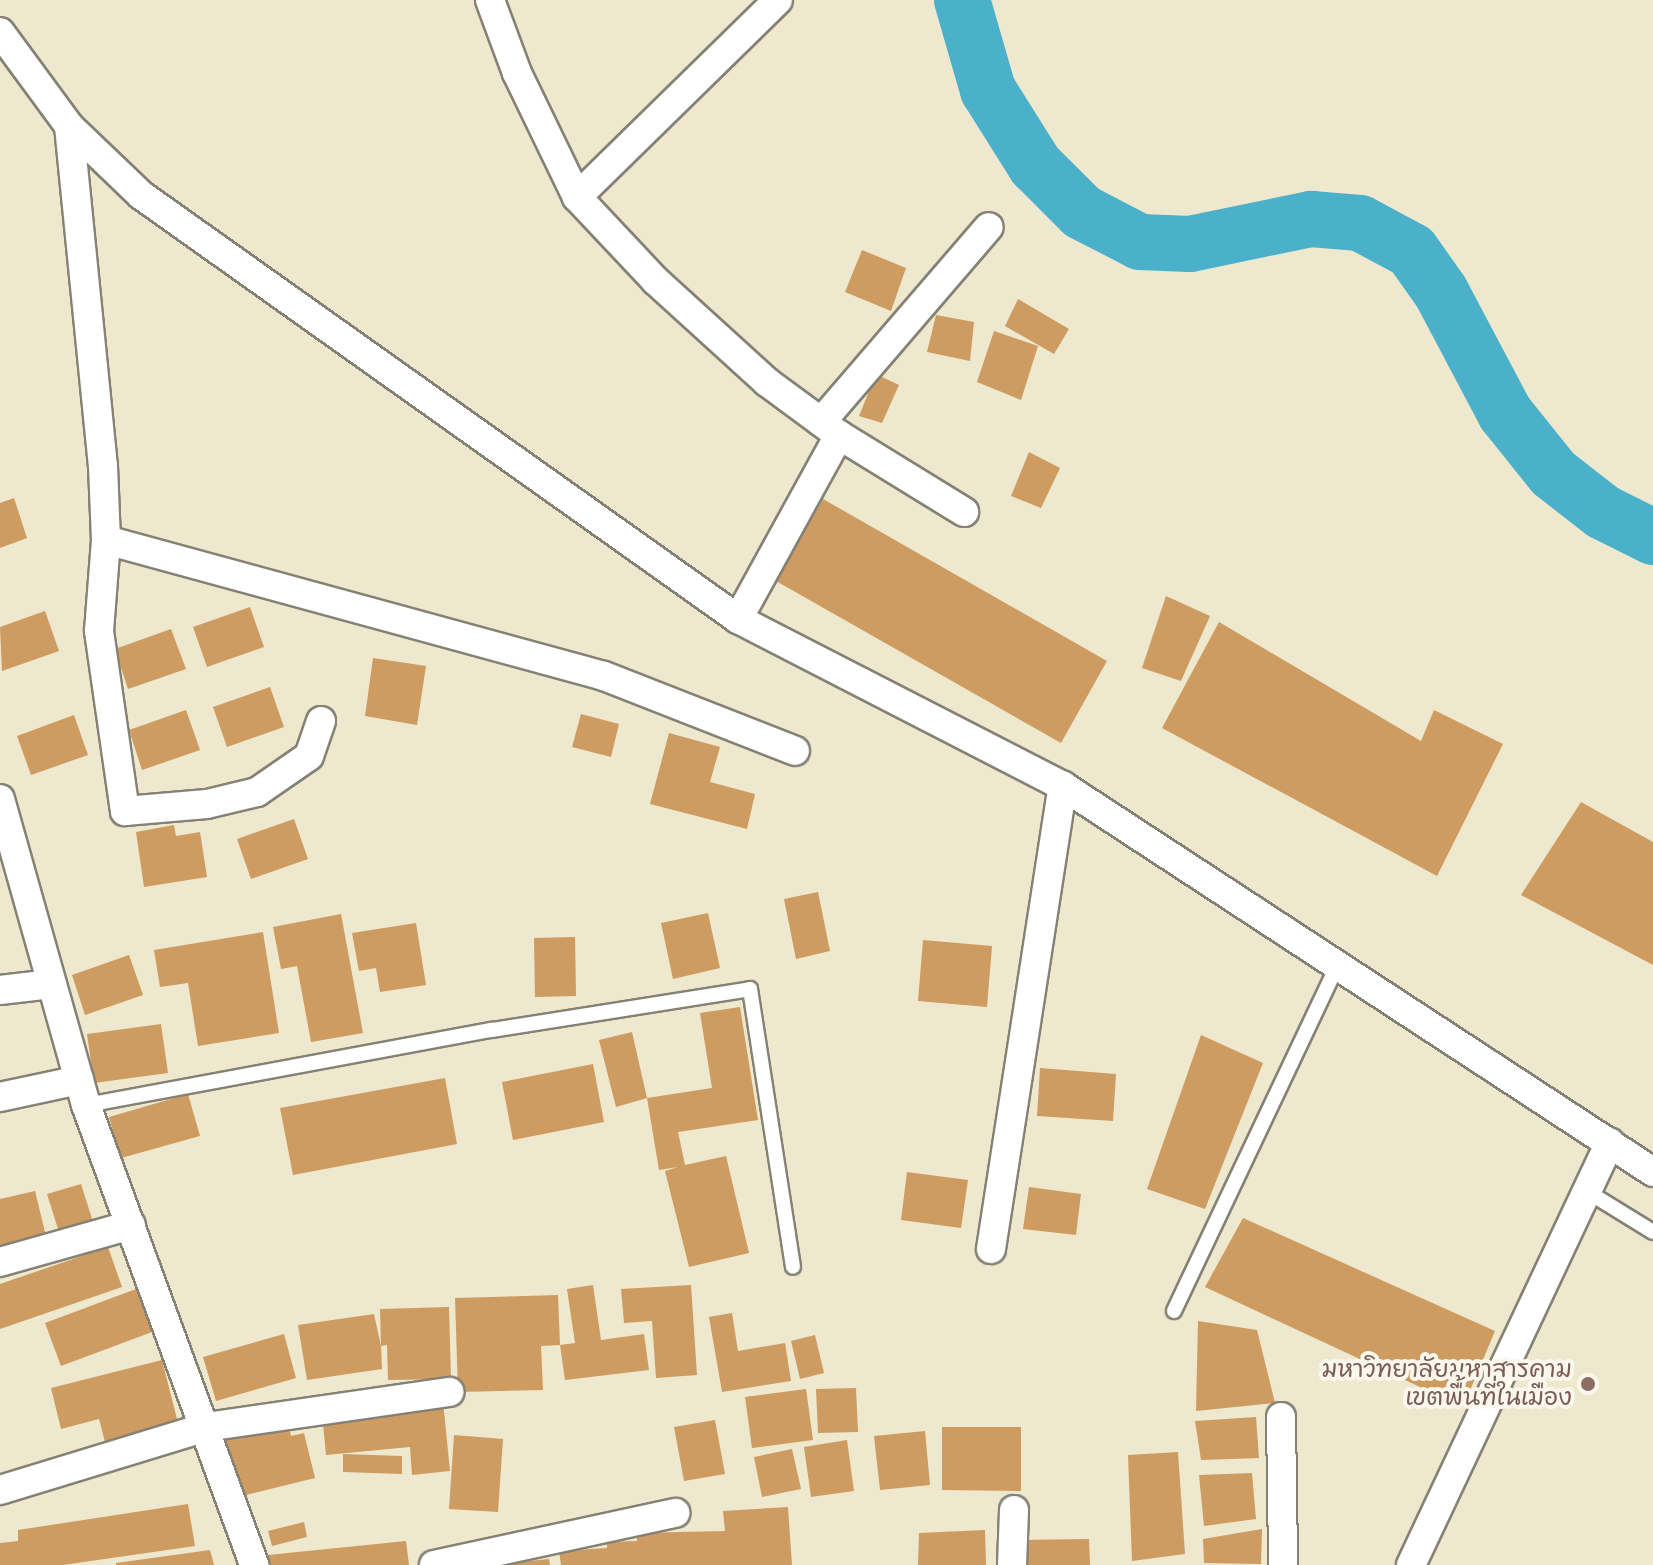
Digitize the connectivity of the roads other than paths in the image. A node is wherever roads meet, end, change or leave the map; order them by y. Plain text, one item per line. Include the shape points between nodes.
1 (490, 0) edge
2 (778, 0) edge
3 (0, 32) edge
4 (69, 126) junction
5 (577, 197) junction
6 (989, 227) dead end
7 (830, 428) junction
8 (964, 512) dead end
9 (106, 540) junction
10 (738, 619) junction
11 (321, 721) dead end
12 (795, 751) dead end
13 (1063, 786) junction
14 (0, 799) edge
15 (1338, 964) junction
16 (52, 984) junction
17 (0, 990) edge
18 (83, 1093) junction
19 (0, 1097) edge
20 (1610, 1142) junction
21 (1653, 1172) edge
22 (1588, 1192) junction
23 (131, 1225) junction
24 (1653, 1232) edge
25 (991, 1249) dead end
26 (0, 1262) edge
27 (793, 1267) dead end
28 (1174, 1311) dead end
29 (450, 1392) dead end
30 (1281, 1417) dead end
31 (206, 1427) junction
32 (0, 1490) edge
33 (1014, 1510) dead end
34 (675, 1513) dead end
35 (254, 1565) edge
36 (434, 1565) edge
37 (1012, 1565) edge
38 (1283, 1565) edge
39 (1411, 1565) edge

1 - 5 street via 517,73
2 - 5 street
3 - 4 street
4 - 9 street
4 - 10 street via 141,195
5 - 7 street via 713,333
6 - 7 street
7 - 8 street
7 - 10 street
9 - 11 street via 99,631 103,691 125,811 207,804 257,792 309,756
9 - 12 street via 604,676
10 - 13 street
13 - 15 street
13 - 25 street
14 - 16 street
15 - 20 street
15 - 28 lane
16 - 17 street
16 - 18 street
18 - 19 street
18 - 23 street
18 - 27 lane via 750,989
20 - 21 street
20 - 22 street
22 - 24 lane
22 - 39 street
23 - 26 street
23 - 31 street
29 - 31 street
30 - 38 street
31 - 32 street
31 - 35 street
33 - 37 street
34 - 36 street

